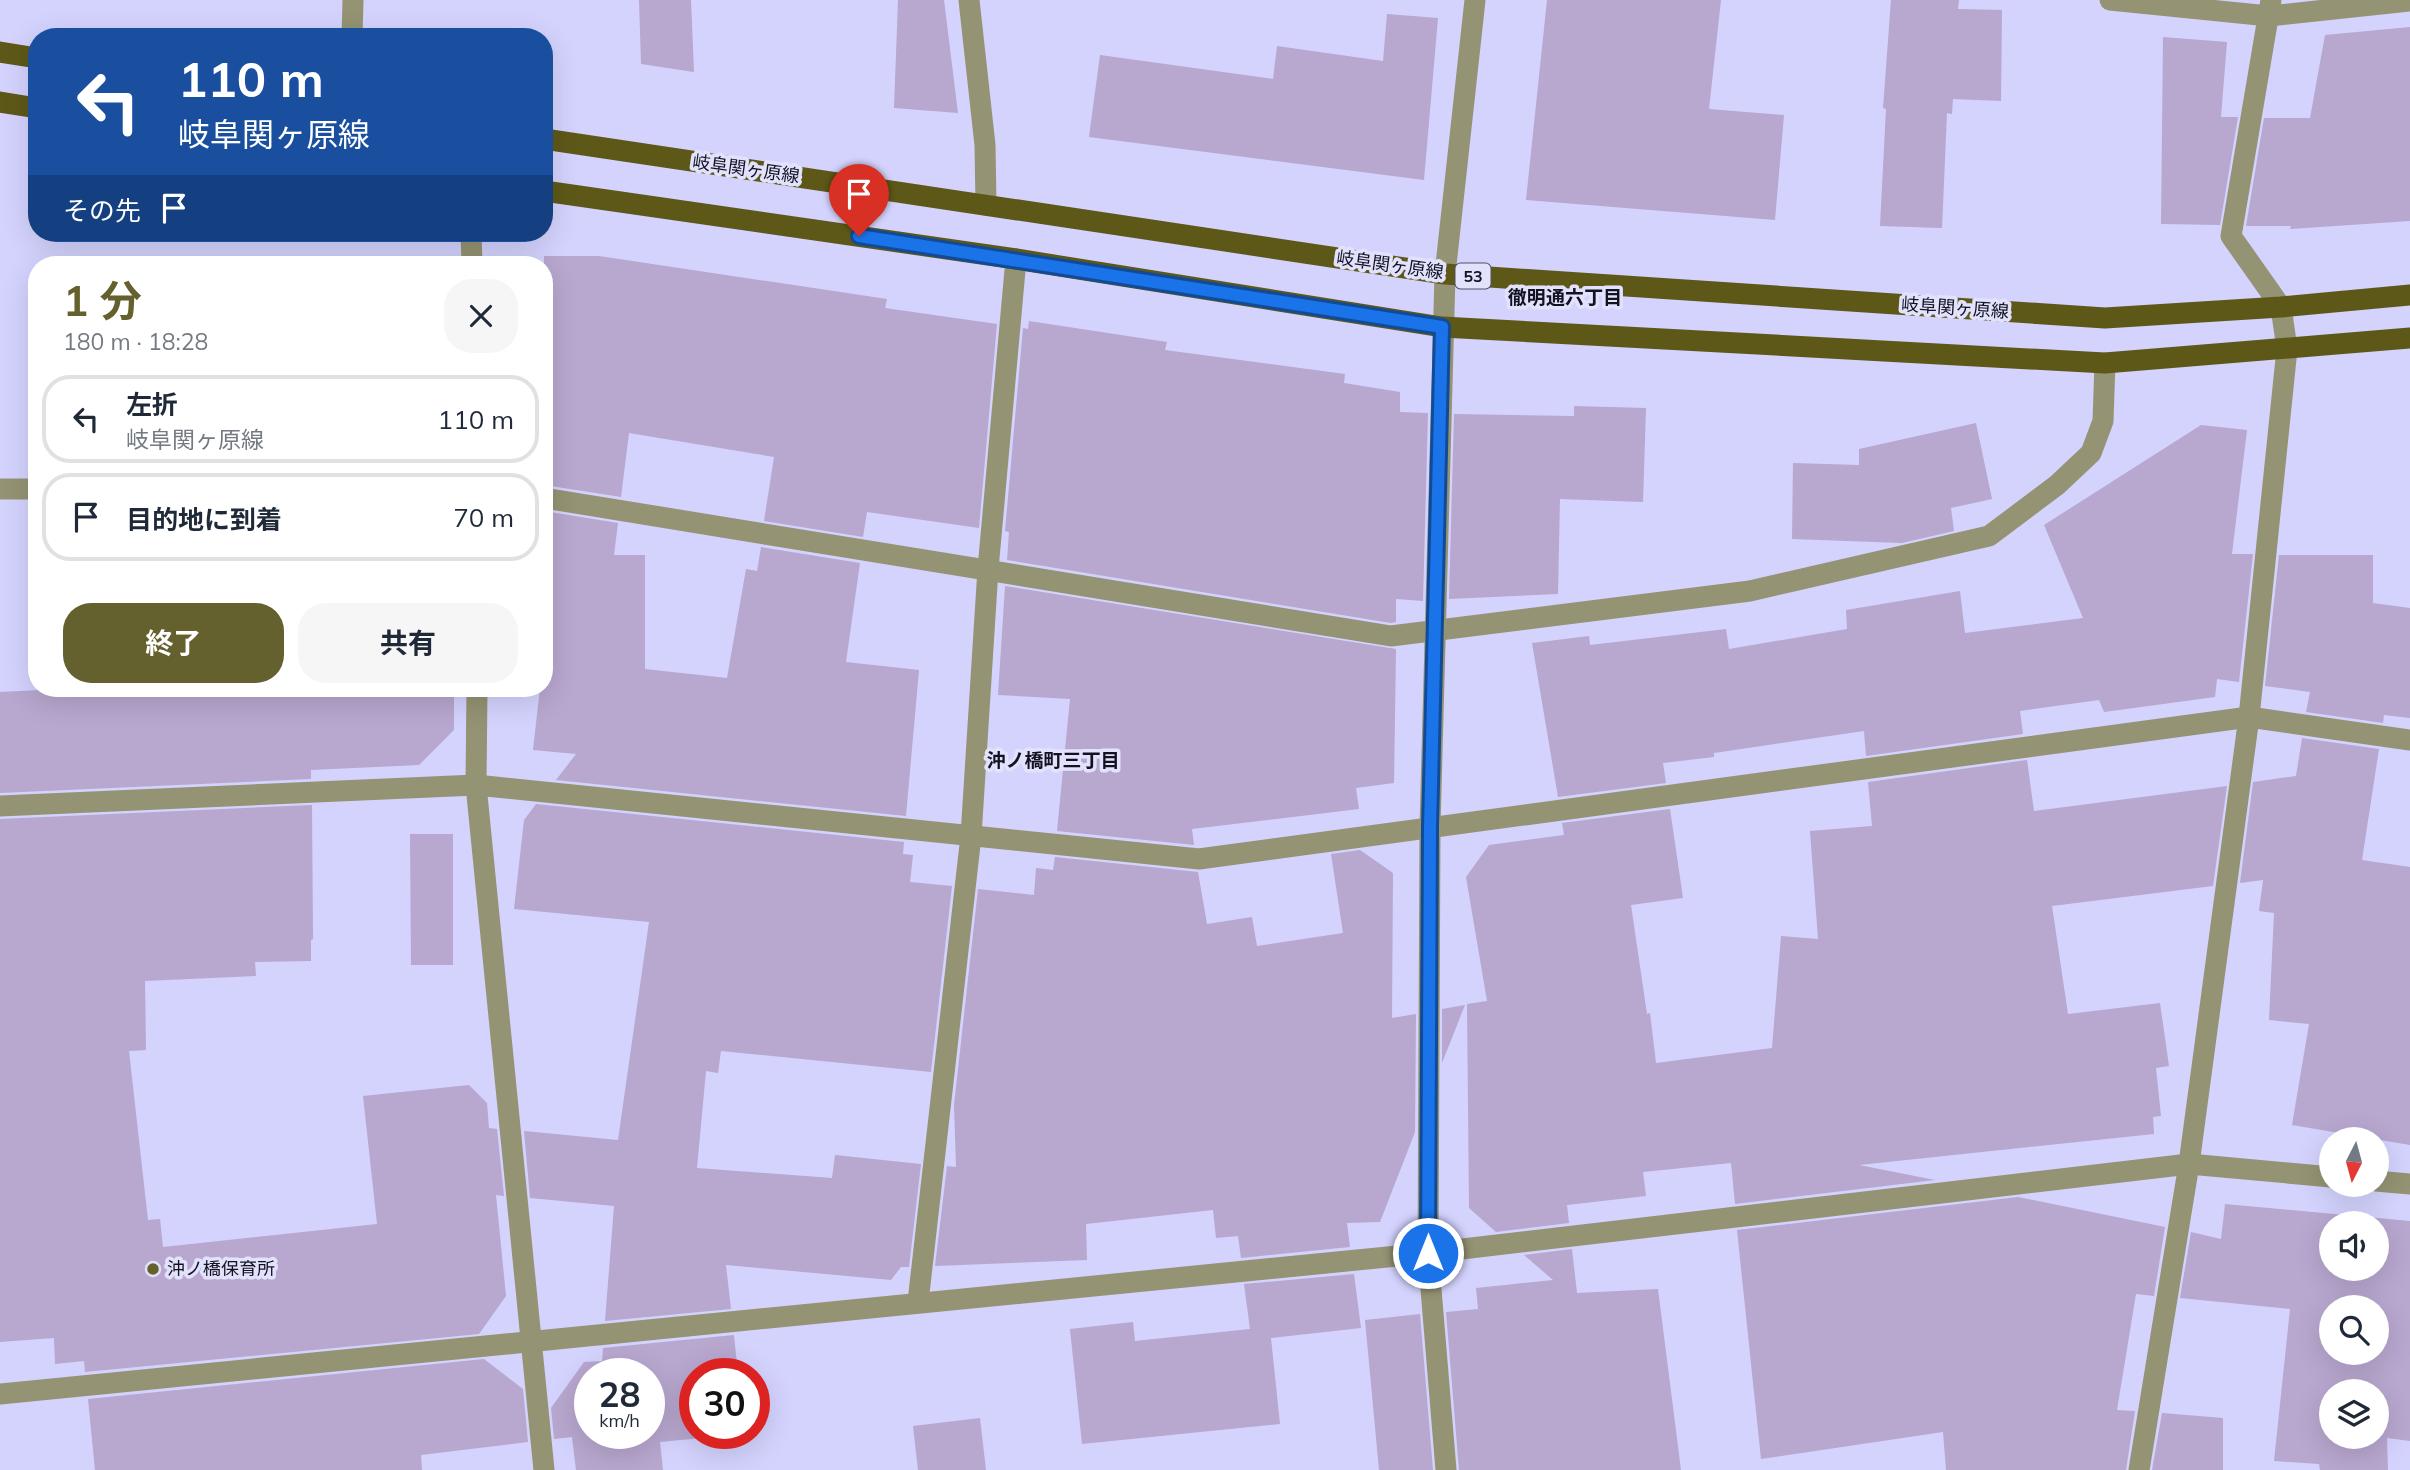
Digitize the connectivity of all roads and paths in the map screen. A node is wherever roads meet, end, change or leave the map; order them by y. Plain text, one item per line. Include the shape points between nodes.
1 (353, 0) edge
2 (969, 0) edge
3 (1475, 0) edge
4 (2110, 0) edge
5 (2410, 1) edge
6 (2270, 8) edge
7 (352, 28) edge
8 (0, 52) edge
9 (28, 57) edge
10 (0, 102) edge
11 (28, 107) edge
12 (553, 140) edge
13 (553, 192) edge
14 (986, 205) junction
15 (1016, 259) junction
16 (1445, 274) junction
17 (2410, 295) edge
18 (2281, 307) junction
19 (1442, 327) junction
20 (2410, 338) edge
21 (2287, 349) junction
22 (2105, 363) junction
23 (0, 489) edge
24 (28, 489) edge
25 (553, 500) edge
26 (988, 569) junction
27 (1434, 631) junction
28 (477, 697) edge
29 (2249, 716) junction
30 (2410, 740) edge
31 (476, 785) junction
32 (0, 806) edge
33 (1430, 827) junction
34 (971, 836) junction
35 (2189, 1164) junction
36 (2319, 1176) edge
37 (2389, 1182) edge
38 (2410, 1184) edge
39 (1428, 1253) junction
40 (918, 1302) junction
41 (533, 1341) junction
42 (0, 1394) edge
43 (544, 1470) edge
44 (1446, 1470) edge
45 (2139, 1470) edge

1 - 7 street
2 - 14 street via 985,145
3 - 16 street
4 - 6 street
5 - 6 street
6 - 18 street via 2231,236
8 - 9 main road
10 - 11 main road
12 - 14 main road, 岐阜関ヶ原線 / 53
13 - 15 main road
14 - 16 main road, 岐阜関ヶ原線 / 53
15 - 19 main road
15 - 26 street
16 - 18 main road, 岐阜関ヶ原線 / 53 via 2105,318
16 - 19 street
17 - 18 main road, 岐阜関ヶ原線 / 53
18 - 21 street
19 - 22 main road
19 - 27 street
20 - 21 main road
21 - 22 main road
21 - 29 street
22 - 27 street via 2103,421 2091,453 1989,536 1750,591
23 - 24 street
25 - 26 street
26 - 27 street via 1391,636
26 - 34 street
27 - 33 street
28 - 31 street
29 - 30 street
29 - 33 street
29 - 35 street
31 - 32 street
31 - 34 street
31 - 41 street
33 - 34 street via 1199,859
33 - 39 street
34 - 40 street
35 - 36 street
35 - 39 street
35 - 45 street
37 - 38 street
39 - 40 street
39 - 44 street
40 - 41 street
41 - 42 street
41 - 43 street

